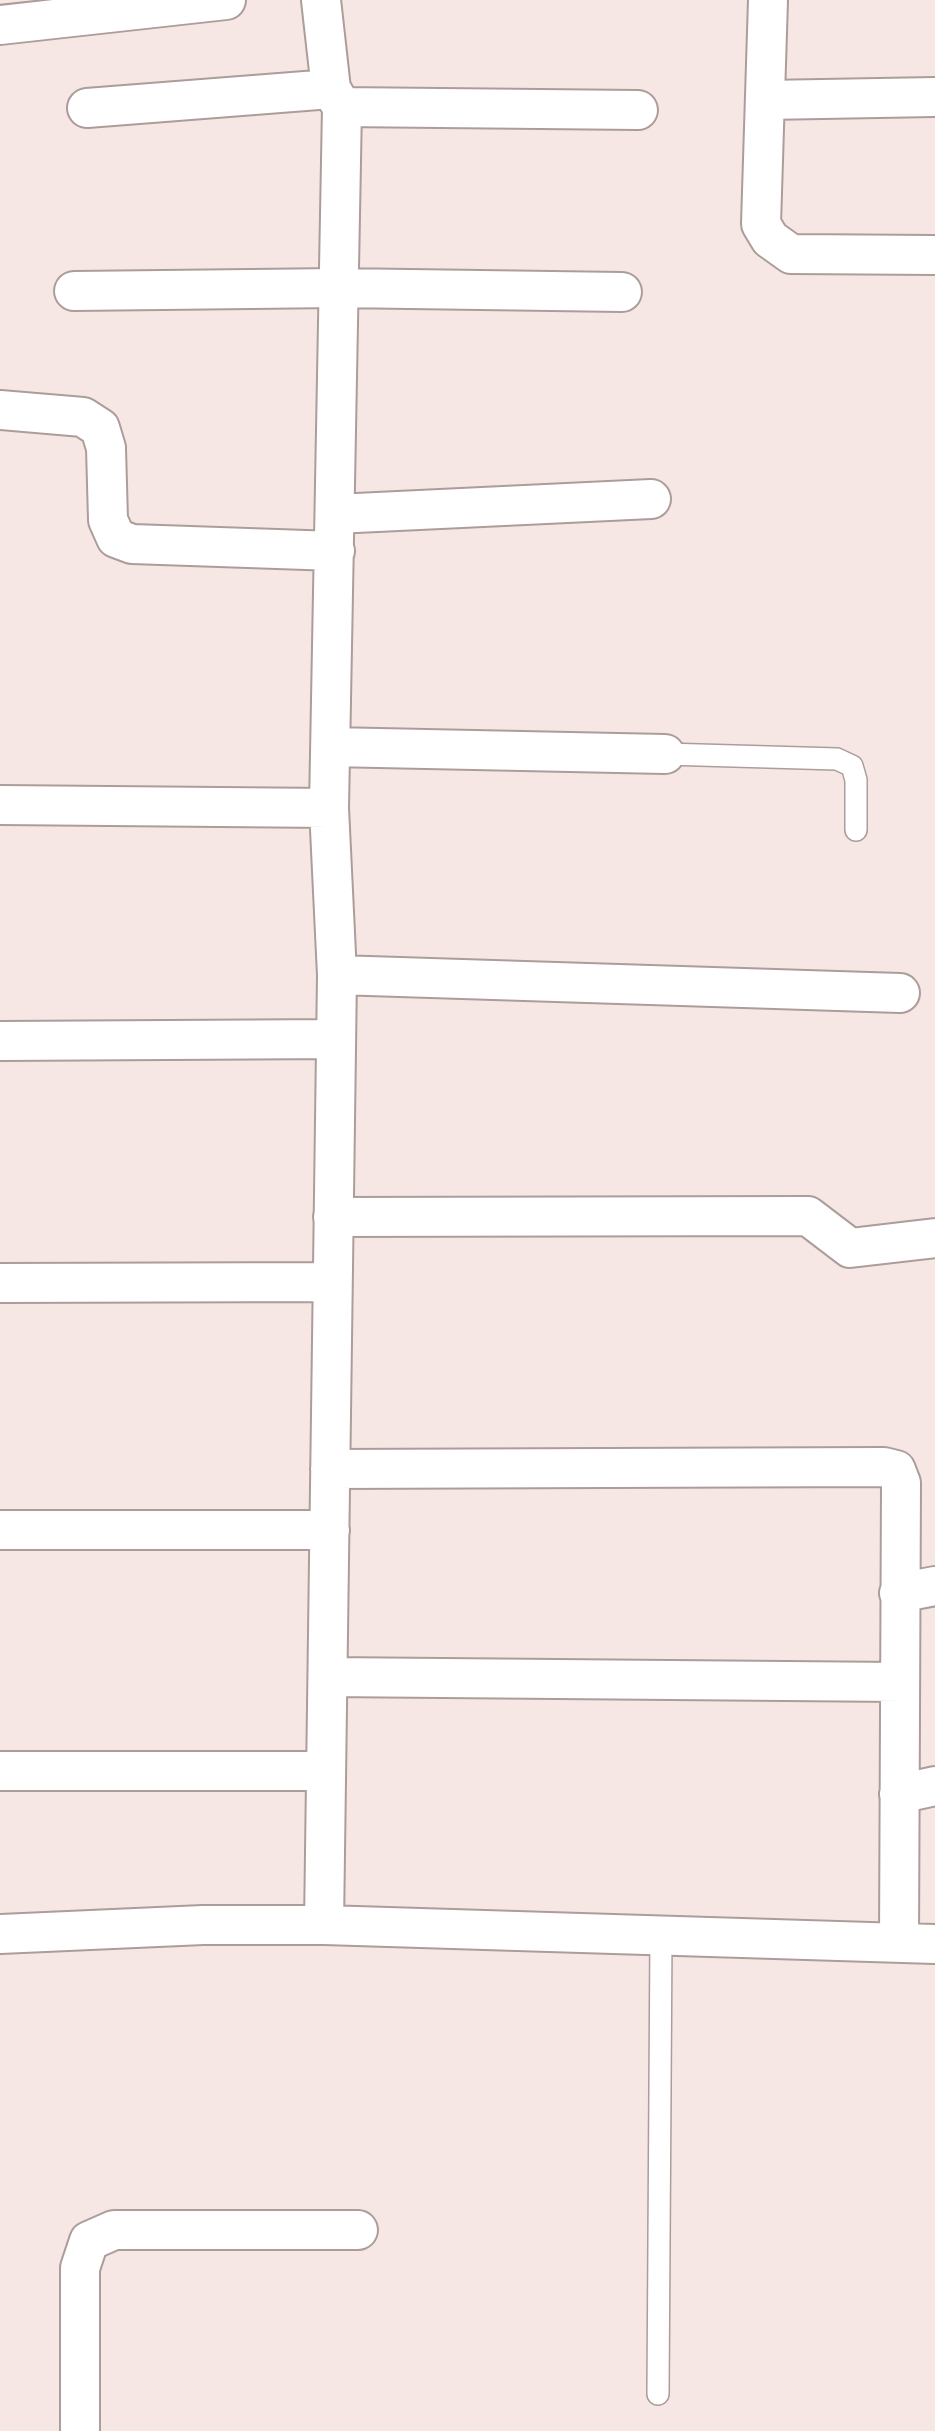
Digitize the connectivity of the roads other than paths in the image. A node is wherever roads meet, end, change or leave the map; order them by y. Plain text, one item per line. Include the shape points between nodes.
1 (226, 0) edge
2 (321, 0) edge
3 (768, 0) edge
4 (0, 24) edge
5 (935, 97) edge
6 (336, 98) junction
7 (766, 100) junction
8 (87, 108) dead end
9 (638, 110) dead end
10 (935, 255) edge
11 (339, 288) junction
12 (74, 291) dead end
13 (622, 292) dead end
14 (0, 410) edge
15 (650, 499) dead end
16 (335, 514) junction
17 (335, 551) junction
18 (331, 747) junction
19 (665, 754) joint
20 (0, 805) edge
21 (329, 808) junction
22 (856, 830) dead end
23 (337, 975) junction
24 (900, 993) dead end
25 (336, 1039) junction
26 (0, 1041) edge
27 (333, 1217) junction
28 (935, 1238) edge
29 (332, 1282) junction
30 (0, 1283) edge
31 (330, 1469) junction
32 (0, 1530) edge
33 (330, 1530) junction
34 (917, 1589) edge
35 (328, 1677) junction
36 (899, 1682) junction
37 (0, 1771) edge
38 (326, 1771) junction
39 (917, 1790) edge
40 (324, 1925) junction
41 (0, 1934) edge
42 (661, 1935) junction
43 (917, 1943) edge
44 (358, 2230) dead end
45 (658, 2394) dead end
46 (80, 2431) edge

1 - 4 street
2 - 6 street
3 - 7 street
5 - 7 street
6 - 8 street
6 - 9 street
6 - 11 street
7 - 10 street via 761,224 770,239 791,254
11 - 12 street
11 - 13 street
11 - 16 street
14 - 17 street via 83,416 100,428 106,449 108,520 116,538 132,544
15 - 16 street
16 - 17 street
17 - 18 street
18 - 19 street
18 - 21 street
19 - 22 lane via 837,759 852,766 856,780
20 - 21 street
21 - 23 street
23 - 24 street
23 - 25 street
25 - 26 street
25 - 27 street
27 - 28 street via 808,1216 850,1248
27 - 29 street
29 - 30 street
29 - 31 street
31 - 33 street
31 - 34 street via 884,1467 896,1470 901,1483
32 - 33 street
33 - 35 street
34 - 36 street
35 - 36 street
35 - 38 street
36 - 39 street
37 - 38 street
38 - 40 street
39 - 43 street
40 - 41 street
40 - 42 street
42 - 43 street
42 - 45 lane
44 - 46 street via 114,2230 89,2241 80,2268

